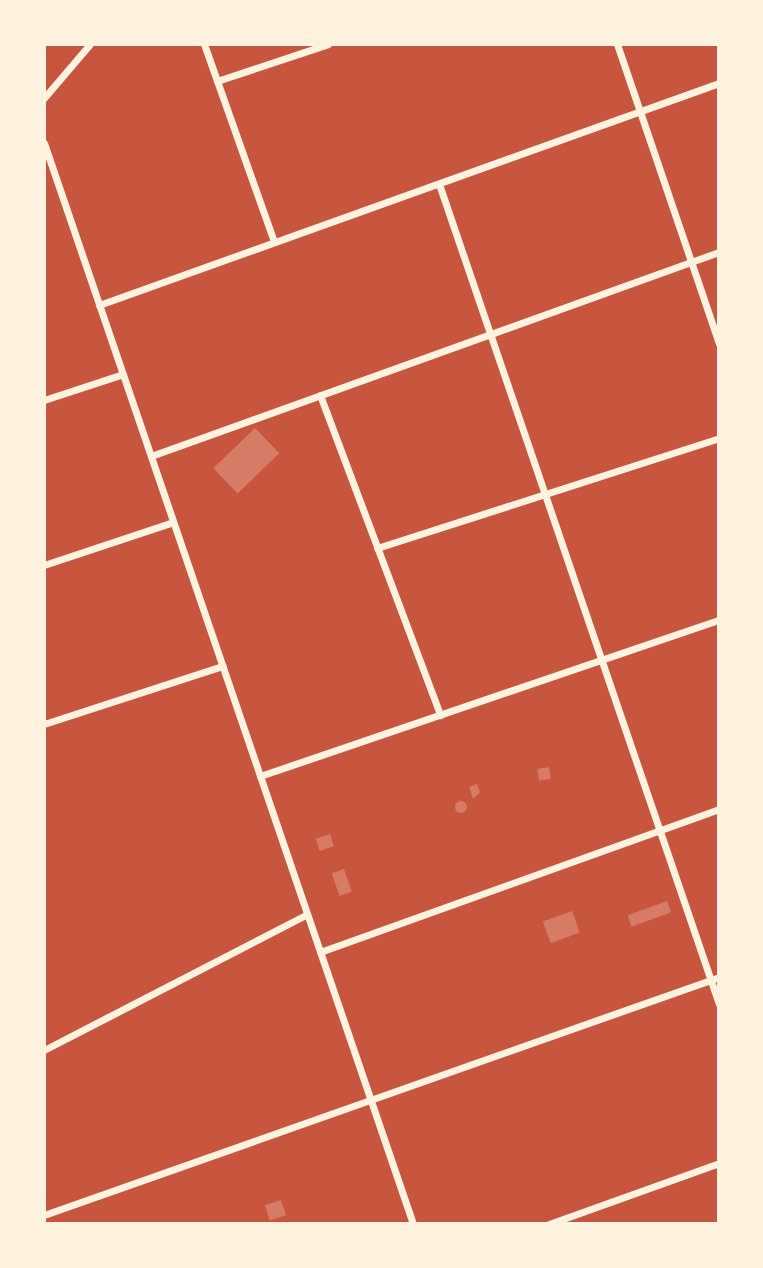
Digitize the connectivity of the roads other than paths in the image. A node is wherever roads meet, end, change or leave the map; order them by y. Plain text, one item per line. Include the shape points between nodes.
1 (90, 44) edge
2 (204, 44) edge
3 (328, 44) edge
4 (617, 44) edge
5 (217, 81) junction
6 (719, 83) edge
7 (44, 98) edge
8 (640, 112) junction
9 (44, 143) edge
10 (439, 184) junction
11 (274, 242) junction
12 (719, 253) edge
13 (692, 262) junction
14 (99, 305) junction
15 (490, 334) junction
16 (719, 344) edge
17 (123, 374) junction
18 (320, 395) junction
19 (44, 400) edge
20 (719, 438) edge
21 (151, 456) junction
22 (545, 494) junction
23 (173, 522) junction
24 (377, 548) junction
25 (44, 565) edge
26 (719, 620) edge
27 (601, 660) junction
28 (223, 666) junction
29 (440, 715) junction
30 (44, 724) edge
31 (260, 776) junction
32 (719, 809) edge
33 (660, 830) junction
34 (307, 914) junction
35 (320, 952) junction
36 (715, 979) edge
37 (719, 1004) edge
38 (44, 1050) edge
39 (372, 1102) junction
40 (719, 1163) edge
41 (44, 1215) edge
42 (413, 1224) edge
43 (549, 1224) edge

1 - 7 street
2 - 5 street
3 - 5 street
4 - 8 street
5 - 11 street
6 - 8 street
8 - 10 street
8 - 13 street
9 - 14 street
10 - 11 street
10 - 15 street
11 - 14 street
12 - 13 street
13 - 15 street
13 - 16 street
14 - 17 street
15 - 18 street
15 - 22 street
17 - 19 street
17 - 21 street
18 - 21 street
18 - 24 street
20 - 22 street
21 - 23 street
22 - 24 street
22 - 27 street
23 - 25 street
23 - 28 street
24 - 29 street
26 - 27 street
27 - 29 street
27 - 33 street
28 - 30 street
28 - 31 street
29 - 31 street
31 - 34 street
32 - 33 street
33 - 35 street
33 - 36 street
34 - 35 street
34 - 38 street
35 - 39 street
36 - 37 street
36 - 39 street
39 - 41 street
39 - 42 street
40 - 43 street

